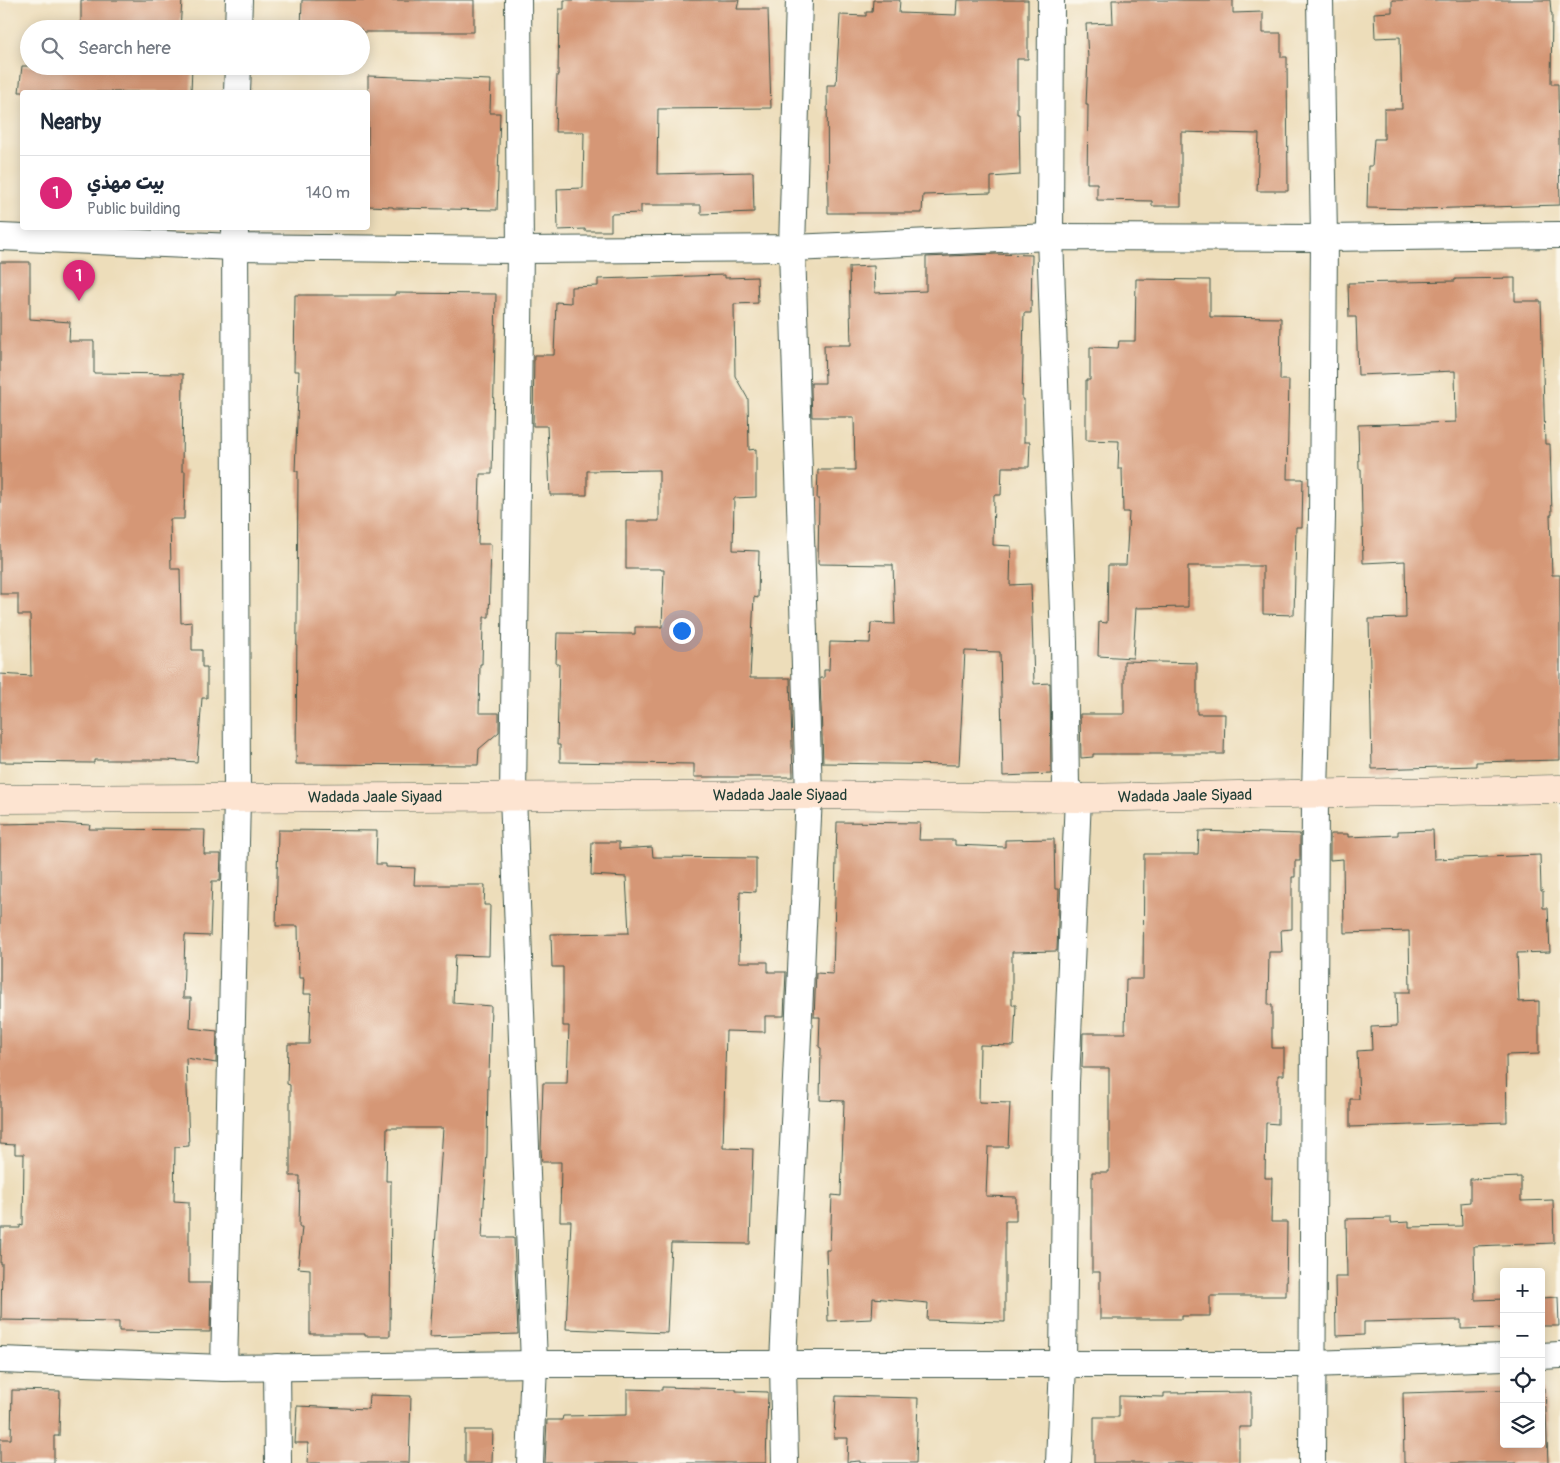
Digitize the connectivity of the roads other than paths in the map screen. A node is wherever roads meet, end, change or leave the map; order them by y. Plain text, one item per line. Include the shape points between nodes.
1 (239, 0) edge
2 (518, 0) edge
3 (799, 0) edge
4 (1051, 0) edge
5 (1320, 0) edge
6 (238, 20) edge
7 (238, 75) edge
8 (237, 90) edge
9 (1560, 235) edge
10 (0, 237) edge
11 (234, 237) edge
12 (1050, 237) junction
13 (1324, 238) junction
14 (792, 248) junction
15 (520, 250) junction
16 (1560, 789) edge
17 (1315, 794) junction
18 (513, 795) junction
19 (809, 795) junction
20 (237, 798) junction
21 (1078, 798) junction
22 (0, 799) edge
23 (1560, 1355) edge
24 (1545, 1356) edge
25 (1500, 1357) edge
26 (0, 1360) edge
27 (783, 1363) junction
28 (534, 1364) junction
29 (1063, 1364) junction
30 (1312, 1364) junction
31 (278, 1367) junction
32 (224, 1368) junction
33 (278, 1463) edge
34 (530, 1463) edge
35 (785, 1463) edge
36 (1059, 1463) edge
37 (1312, 1463) edge

1 - 6 street
2 - 15 street
3 - 14 street
4 - 12 street
5 - 13 street
7 - 8 street
9 - 13 street
10 - 11 street
11 - 15 street
11 - 20 street
12 - 13 street
12 - 14 street
12 - 21 street via 1066,787
13 - 17 street via 1322,517
14 - 15 street
14 - 19 street
15 - 18 street
16 - 17 main road, Wadada Jaale Siyaad
17 - 21 main road, Wadada Jaale Siyaad
17 - 30 street
18 - 19 main road, Wadada Jaale Siyaad
18 - 20 main road, Wadada Jaale Siyaad
18 - 28 street
19 - 21 main road, Wadada Jaale Siyaad
19 - 27 street
20 - 22 main road, Wadada Jaale Siyaad
20 - 32 street
21 - 29 street via 1066,1083
23 - 24 street
25 - 30 street
26 - 32 street
27 - 28 street
27 - 29 street
27 - 35 street
28 - 31 street
28 - 34 street
29 - 30 street
29 - 36 street
30 - 37 street
31 - 32 street
31 - 33 street

